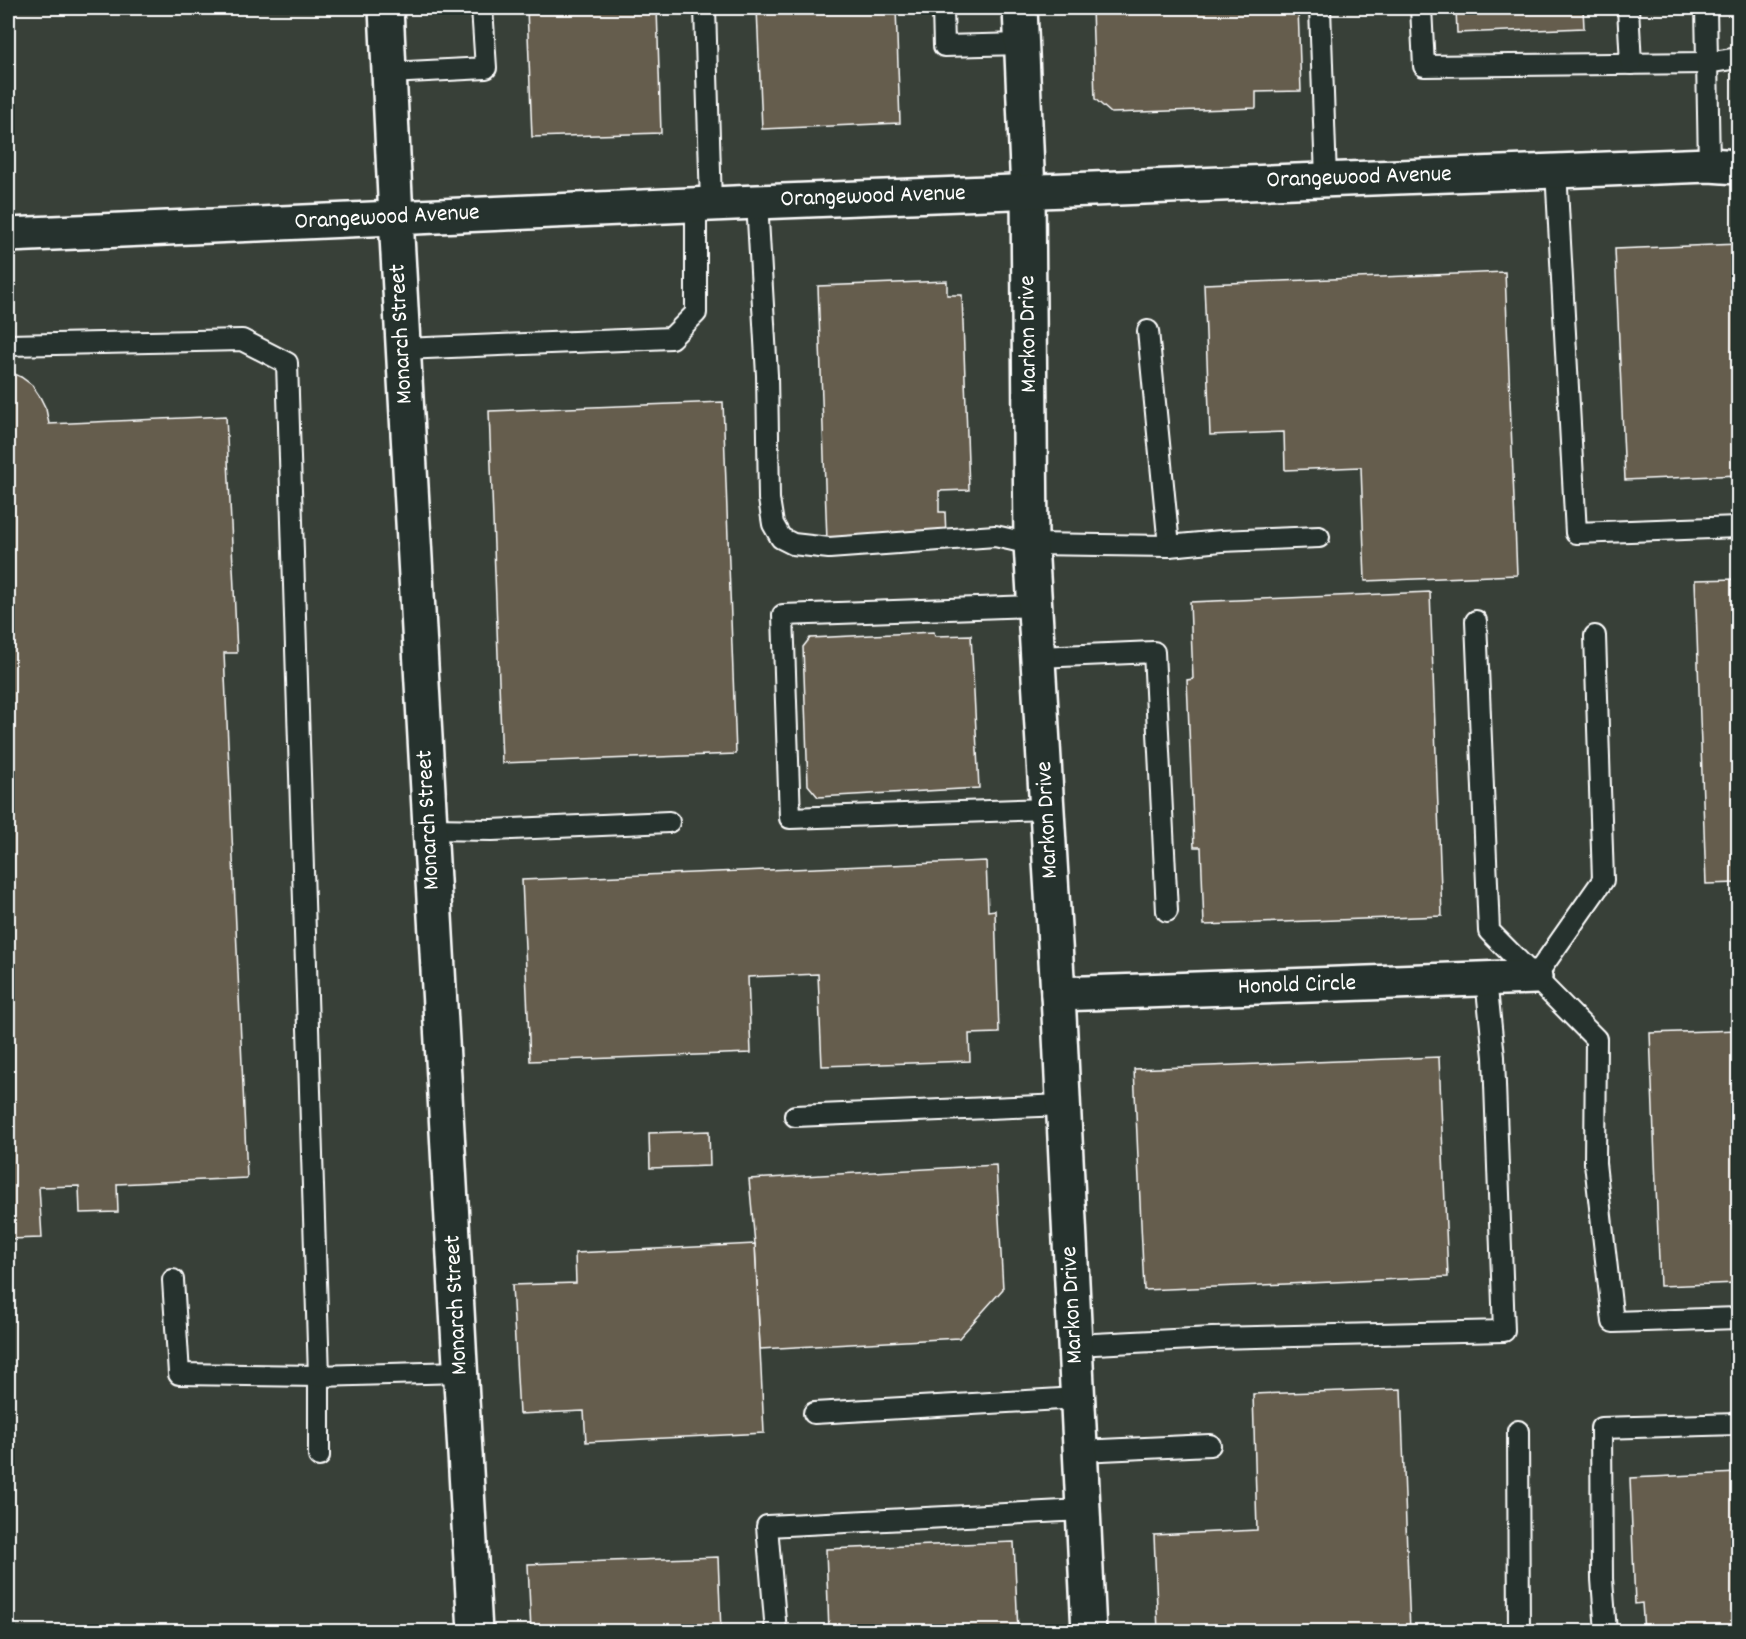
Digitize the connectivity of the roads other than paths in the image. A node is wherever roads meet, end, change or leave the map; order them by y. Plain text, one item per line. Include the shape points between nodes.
1 (386, 8) edge
2 (482, 8) edge
3 (705, 8) edge
4 (943, 8) edge
5 (1020, 8) edge
6 (1320, 8) edge
7 (1421, 8) edge
8 (1628, 8) edge
9 (1706, 8) edge
10 (1021, 44) junction
11 (1738, 58) edge
12 (1707, 63) junction
13 (1631, 64) junction
14 (389, 73) junction
15 (1724, 166) edge
16 (1556, 170) junction
17 (1326, 179) junction
18 (1028, 192) junction
19 (758, 202) junction
20 (703, 204) junction
21 (396, 218) junction
22 (8, 234) edge
23 (1148, 331) dead end
24 (8, 345) edge
25 (403, 349) junction
26 (1738, 527) edge
27 (1319, 537) dead end
28 (1031, 544) junction
29 (1169, 546) junction
30 (1035, 606) junction
31 (1476, 621) dead end
32 (1595, 636) dead end
33 (1038, 657) junction
34 (1047, 809) junction
35 (669, 822) dead end
36 (430, 829) junction
37 (1167, 911) dead end
38 (1535, 977) junction
39 (1486, 979) junction
40 (1058, 994) junction
41 (1064, 1105) junction
42 (795, 1116) dead end
43 (173, 1280) dead end
44 (1738, 1318) edge
45 (1075, 1345) junction
46 (460, 1372) junction
47 (319, 1376) junction
48 (1078, 1398) junction
49 (814, 1413) dead end
50 (1738, 1424) edge
51 (1518, 1431) dead end
52 (1210, 1444) dead end
53 (1080, 1451) junction
54 (319, 1456) dead end
55 (1083, 1510) junction
56 (475, 1632) edge
57 (776, 1632) edge
58 (1089, 1632) edge
59 (1519, 1632) edge
60 (1606, 1632) edge

1 - 14 street, Monarch Street
2 - 14 lane via 486,68
3 - 20 lane
4 - 10 lane via 945,46
5 - 10 street, Markon Drive
6 - 17 lane
7 - 13 lane via 1424,66
8 - 13 lane
9 - 12 lane
10 - 18 street, Markon Drive
11 - 12 lane
12 - 13 lane
12 - 15 lane
14 - 21 street, Monarch Street
15 - 16 street, Orangewood Avenue
16 - 17 street, Orangewood Avenue
16 - 26 lane via 1576,533
17 - 18 street, Orangewood Avenue
18 - 19 street, Orangewood Avenue
18 - 28 street, Markon Drive
19 - 20 street, Orangewood Avenue
19 - 28 lane via 769,499 772,524 781,538 829,548 995,536
20 - 21 street, Orangewood Avenue
20 - 25 lane via 696,313 671,338
21 - 22 street, Orangewood Avenue
21 - 25 street, Monarch Street
23 - 29 lane
24 - 47 lane via 242,340 287,363
25 - 36 street, Monarch Street
27 - 29 lane
28 - 29 lane
28 - 30 street, Markon Drive
30 - 33 street, Markon Drive
30 - 34 lane via 783,615 790,818
31 - 38 lane via 1489,931
32 - 38 lane via 1603,880
33 - 34 street, Markon Drive
33 - 37 lane via 1154,652
34 - 40 street, Markon Drive
35 - 36 lane
36 - 46 street, Monarch Street
38 - 39 street, Honold Circle
38 - 44 lane via 1596,1039 1595,1163 1613,1322
39 - 40 street, Honold Circle
39 - 45 lane via 1494,1057 1504,1331
40 - 41 street, Markon Drive
41 - 42 lane
41 - 45 street, Markon Drive
43 - 47 lane via 179,1374
45 - 48 street, Markon Drive
46 - 47 lane
46 - 56 street, Monarch Street
47 - 54 lane
48 - 49 lane
48 - 53 street, Markon Drive
50 - 60 lane via 1601,1428
51 - 59 lane
52 - 53 lane
53 - 55 street, Markon Drive
55 - 57 lane via 767,1526
55 - 58 street, Markon Drive

